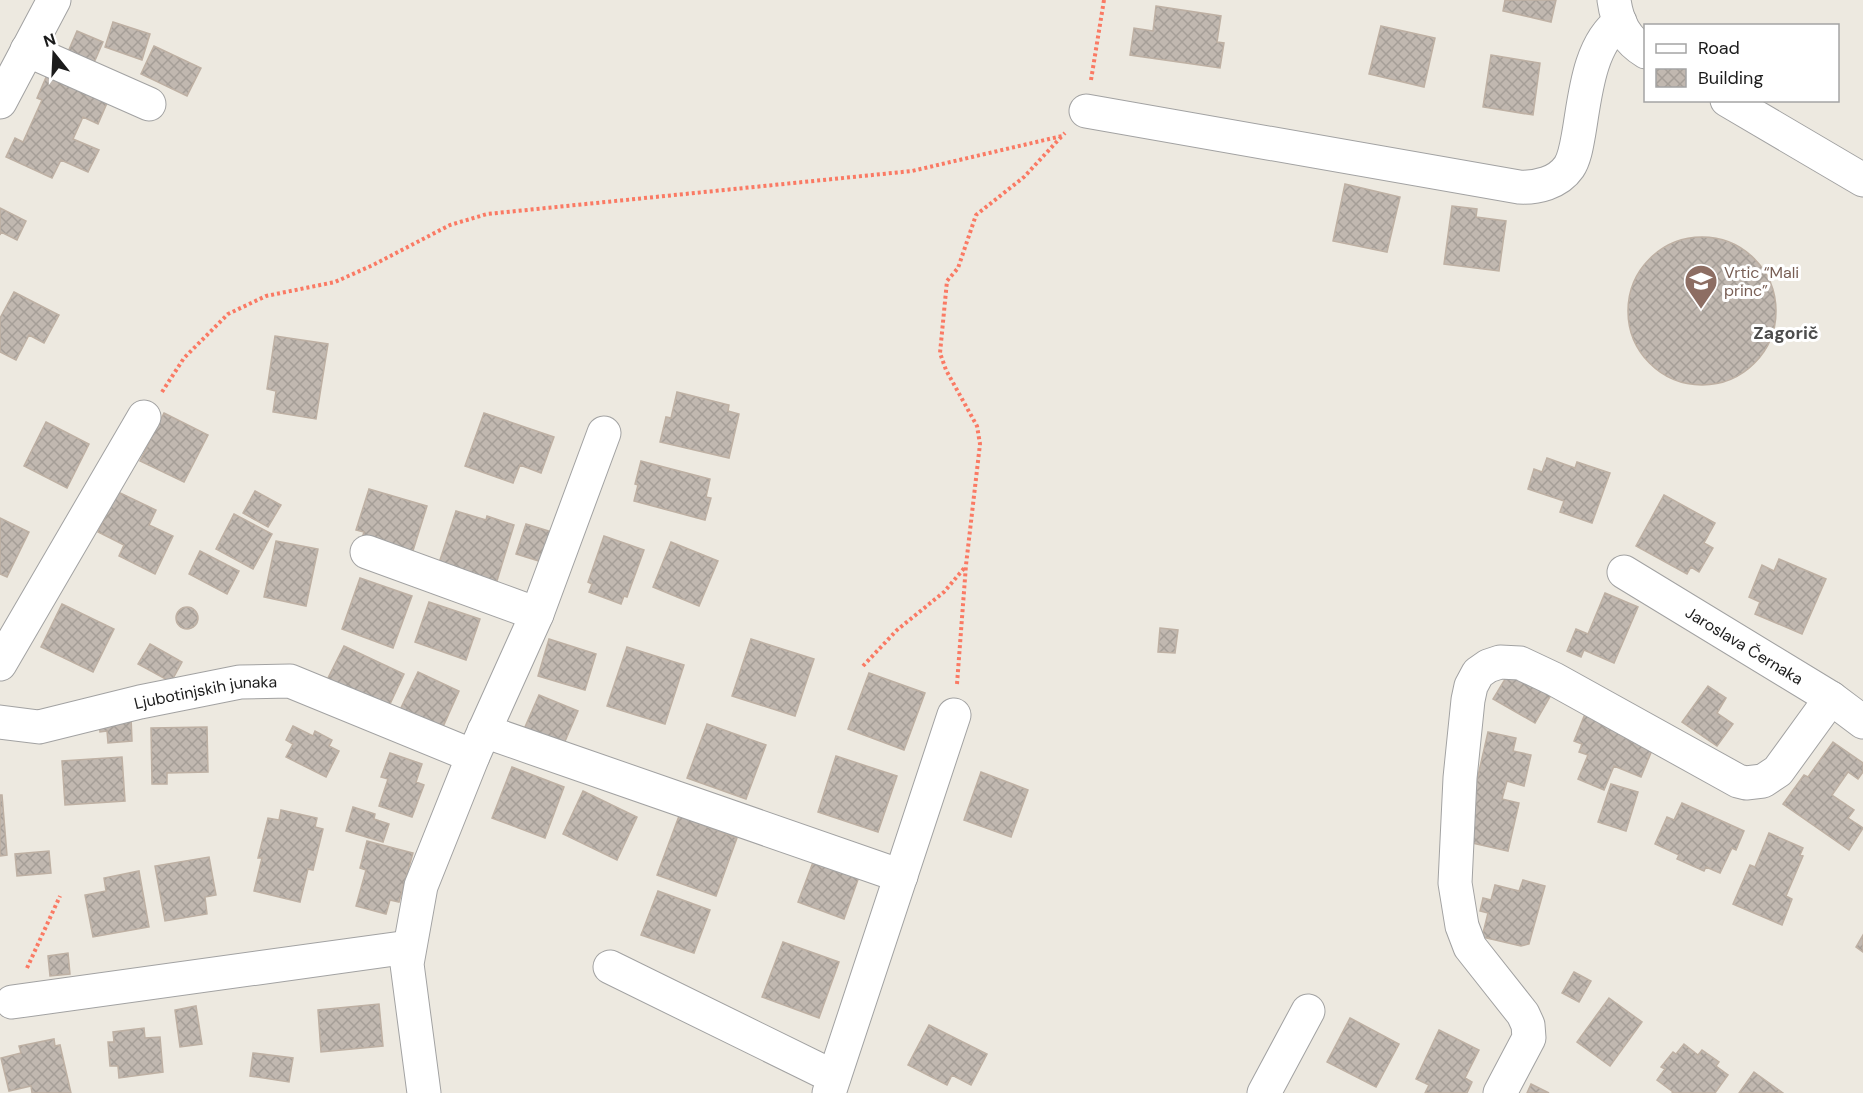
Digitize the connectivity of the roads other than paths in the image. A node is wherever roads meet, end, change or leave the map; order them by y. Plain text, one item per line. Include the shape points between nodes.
1 (54, 0) edge
2 (1617, 11) edge
3 (27, 50) junction
4 (1644, 51) edge
5 (0, 102) edge
6 (1730, 102) edge
7 (149, 104) dead end
8 (1086, 111) road end
9 (1863, 180) edge
10 (144, 417) road end
11 (604, 433) dead end
12 (367, 552) dead end
13 (1624, 572) dead end
14 (537, 614) junction
15 (0, 664) edge
16 (1832, 698) junction
17 (954, 715) road end
18 (0, 722) edge
19 (1863, 722) edge
20 (478, 744) junction
21 (901, 876) junction
22 (410, 947) junction
23 (610, 967) dead end
24 (12, 1002) road end
25 (1308, 1011) dead end
26 (832, 1085) edge
27 (424, 1093) edge
28 (1264, 1093) edge
29 (1500, 1093) edge

1 - 3 street
2 - 4 street via 1624,34
2 - 8 street via 1599,46 1570,166 1558,178 1537,186 1520,187
3 - 5 street
3 - 7 street
6 - 9 street
10 - 15 street
11 - 14 street
12 - 14 street
13 - 16 street, Jaroslava Černaka
14 - 20 street
16 - 19 street, Jaroslava Černaka
16 - 29 street via 1778,771 1763,781 1746,783 1520,663 1500,662 1478,673 1468,700 1455,883 1470,947 1528,1025 1529,1038
17 - 21 street
18 - 20 street, Ljubotinjskih junaka via 39,727 240,682 290,681
20 - 21 street, Ljubotinjskih junaka
20 - 22 street via 421,886
21 - 26 street
22 - 24 street
22 - 27 street via 407,964
23 - 26 street
25 - 28 street

